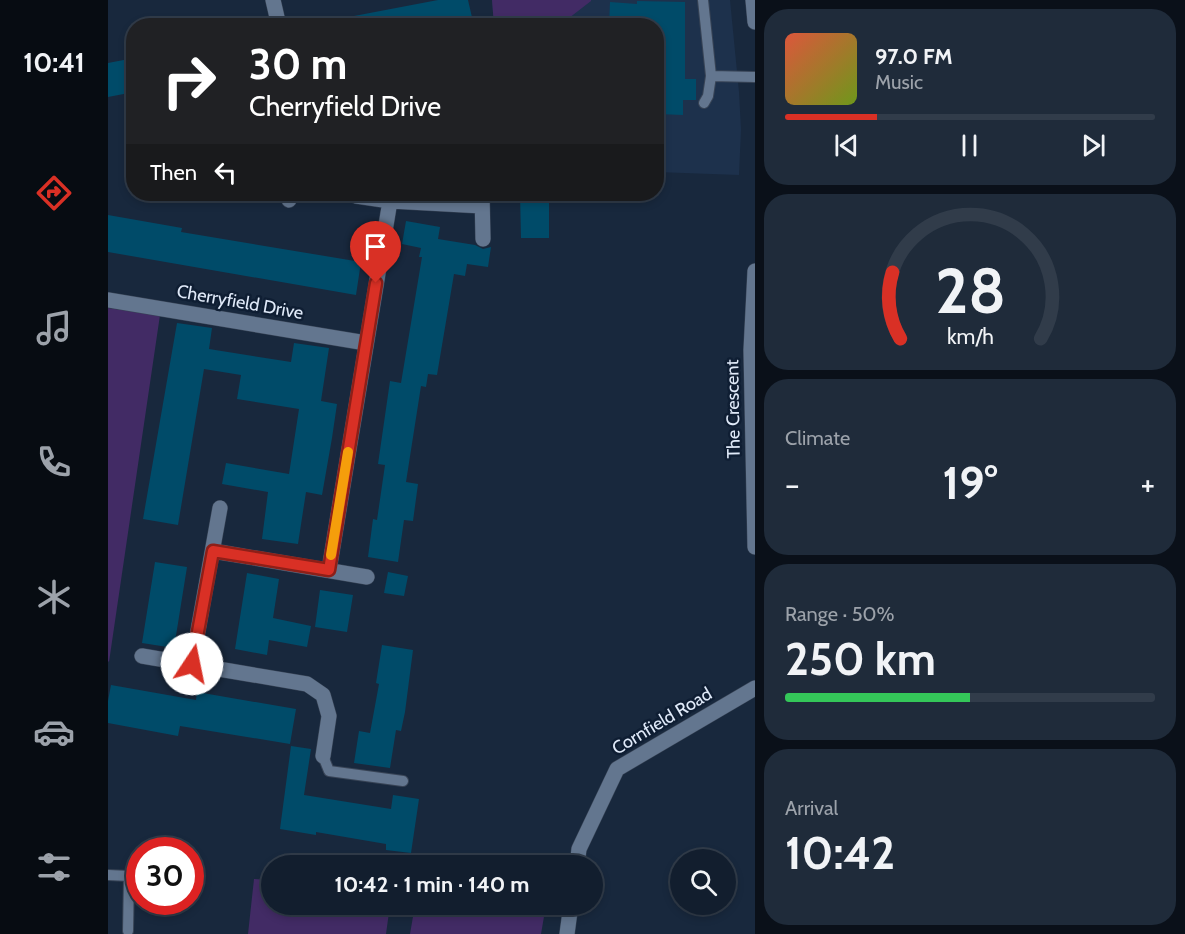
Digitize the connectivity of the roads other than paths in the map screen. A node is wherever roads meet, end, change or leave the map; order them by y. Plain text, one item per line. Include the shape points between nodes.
1 (273, 0) edge
2 (703, 0) edge
3 (753, 0) edge
4 (277, 18) edge
5 (754, 22) edge
6 (711, 76) junction
7 (754, 77) edge
8 (704, 103) dead end
9 (390, 201) edge
10 (482, 201) edge
11 (483, 239) dead end
12 (754, 271) edge
13 (108, 300) edge
14 (366, 344) junction
15 (220, 508) dead end
16 (754, 547) edge
17 (213, 551) junction
18 (329, 570) junction
19 (368, 577) dead end
20 (142, 656) dead end
21 (192, 664) junction
22 (754, 688) edge
23 (323, 756) joint
24 (403, 781) dead end
25 (578, 855) edge
26 (108, 875) edge
27 (570, 915) edge
28 (128, 931) dead end
29 (567, 934) edge

1 - 4 street
2 - 6 lane
3 - 5 street
6 - 7 lane
6 - 8 lane
9 - 14 street
10 - 11 street
12 - 16 street, The Crescent
13 - 14 street, Cherryfield Drive
14 - 18 street
15 - 17 street
17 - 18 street
17 - 21 street
18 - 19 street
20 - 21 street
21 - 23 street via 307,684 323,695 329,716
22 - 25 street, Cornfield Road via 617,769
23 - 24 lane via 329,771
26 - 28 lane via 129,876
27 - 29 street

